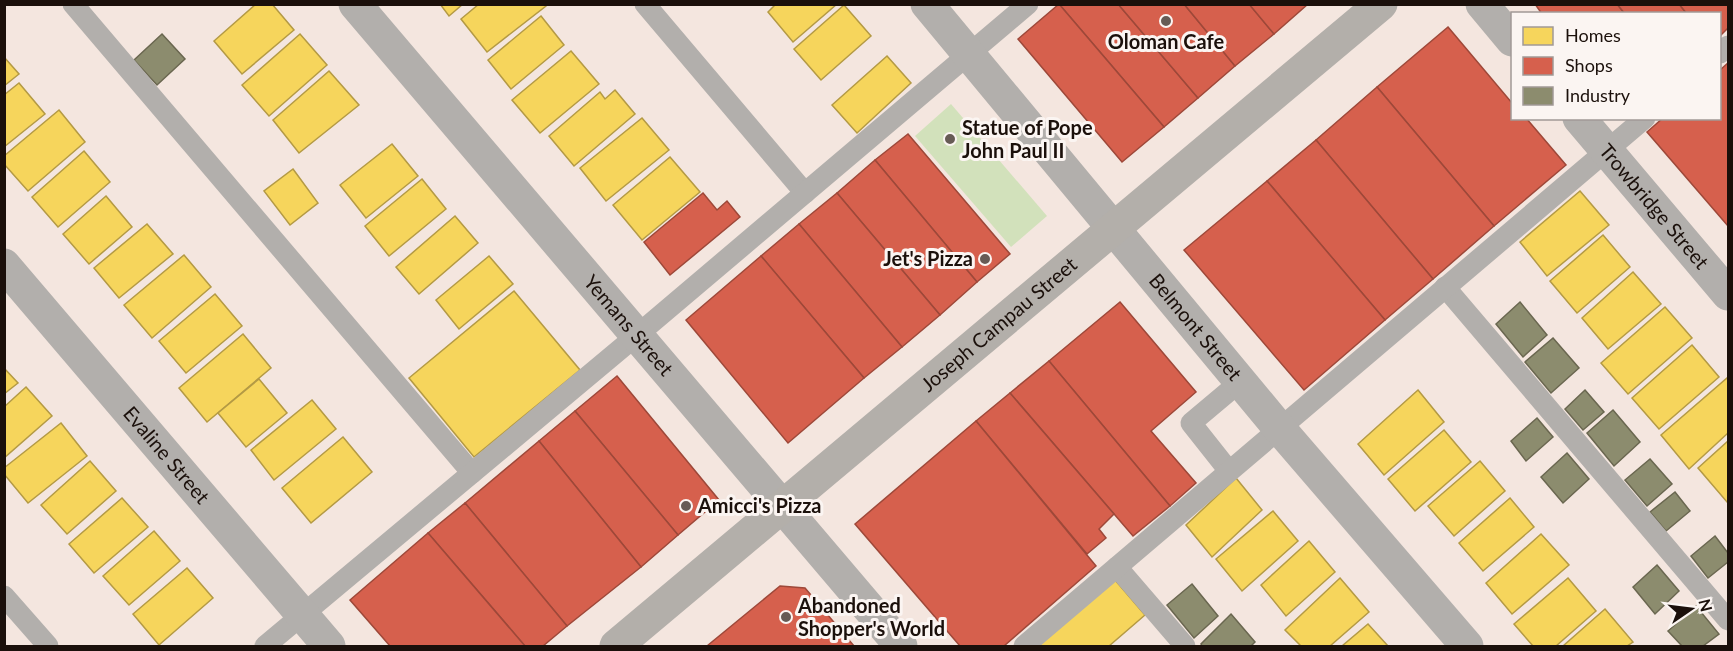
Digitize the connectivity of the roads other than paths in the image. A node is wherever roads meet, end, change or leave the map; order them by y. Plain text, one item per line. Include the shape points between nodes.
1 (73, 4) edge
2 (355, 4) edge
3 (645, 4) edge
4 (927, 4) edge
5 (1028, 4) edge
6 (1381, 4) edge
7 (1482, 4) edge
8 (1511, 39) edge
9 (969, 53) junction
10 (1581, 120) edge
11 (1643, 120) edge
12 (1607, 151) junction
13 (805, 193) junction
14 (1115, 228) junction
15 (4, 265) edge
16 (1445, 287) junction
17 (1728, 294) edge
18 (636, 336) junction
19 (1241, 381) junction
20 (1280, 428) junction
21 (1229, 471) junction
22 (472, 474) junction
23 (782, 507) junction
24 (1117, 567) junction
25 (4, 596) edge
26 (302, 615) junction
27 (1728, 620) edge
28 (48, 646) edge
29 (265, 646) edge
30 (329, 646) edge
31 (616, 646) edge
32 (901, 646) edge
33 (1024, 646) edge
34 (1185, 646) edge
35 (1467, 646) edge

1 - 22 lane
2 - 18 street, Yemans Street
3 - 13 lane
4 - 9 street, Belmont Street
5 - 9 lane
6 - 14 street, Joseph Campau Street
7 - 8 street
9 - 13 lane
9 - 14 street, Belmont Street
10 - 12 street, Trowbridge Street
11 - 12 lane
12 - 16 lane
12 - 17 street, Trowbridge Street
13 - 18 lane
14 - 19 street, Belmont Street
14 - 23 street, Joseph Campau Street
15 - 26 street, Evaline Street
16 - 20 lane
16 - 27 lane
18 - 22 lane
18 - 23 street, Yemans Street
19 - 20 street, Belmont Street
19 - 21 lane via 1191,423
20 - 21 lane
20 - 35 street, Belmont Street
21 - 24 lane
22 - 26 lane
23 - 31 street, Joseph Campau Street
23 - 32 street, Yemans Street
24 - 33 lane
24 - 34 lane
25 - 28 lane
26 - 29 lane
26 - 30 street, Evaline Street

